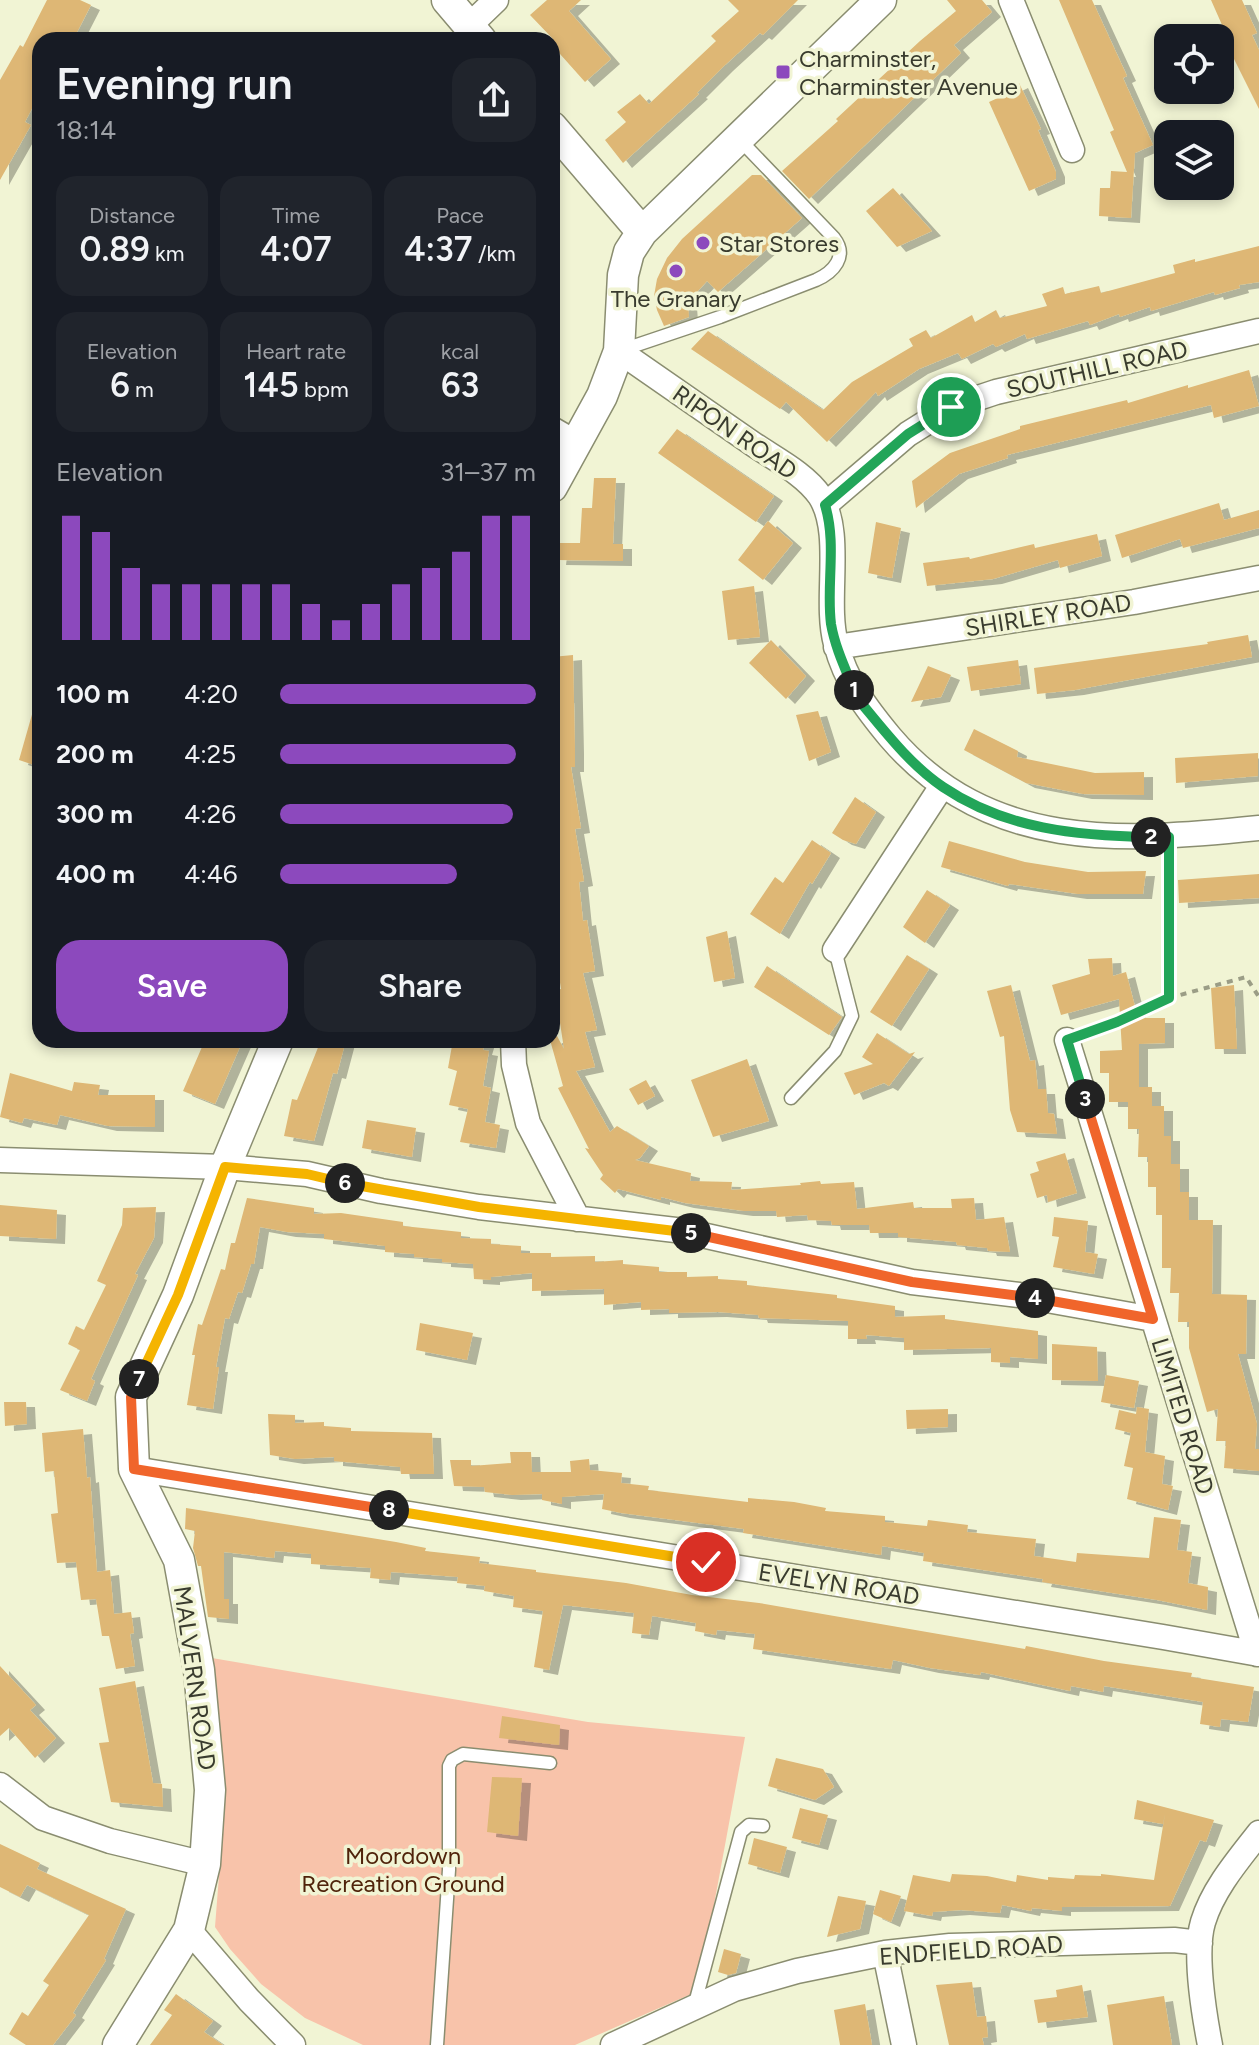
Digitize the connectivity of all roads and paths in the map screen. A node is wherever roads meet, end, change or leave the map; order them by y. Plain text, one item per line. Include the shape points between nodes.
1 (447, 0) edge
2 (496, 0) edge
3 (881, 0) edge
4 (1011, 0) edge
5 (474, 32) edge
6 (476, 32) edge
7 (560, 136) edge
8 (738, 138) junction
9 (1072, 150) dead end
10 (642, 232) junction
11 (1259, 331) edge
12 (619, 351) junction
13 (564, 436) edge
14 (825, 505) junction
15 (1259, 578) edge
16 (836, 647) junction
17 (942, 786) junction
18 (1259, 828) edge
19 (1169, 837) junction
20 (835, 950) joint
21 (1259, 997) edge
22 (1169, 998) junction
23 (1067, 1040) joint
24 (275, 1048) edge
25 (513, 1048) edge
26 (791, 1098) dead end
27 (0, 1160) edge
28 (225, 1167) junction
29 (578, 1219) junction
30 (1153, 1319) junction
31 (134, 1469) junction
32 (1258, 1654) edge
33 (550, 1763) dead end
34 (0, 1785) edge
35 (763, 1826) dead end
36 (1259, 1833) edge
37 (205, 1864) junction
38 (189, 1930) junction
39 (1200, 1943) junction
40 (885, 1953) junction
41 (694, 2007) junction
42 (118, 2045) edge
43 (293, 2045) edge
44 (437, 2045) edge
45 (613, 2045) edge
46 (904, 2045) edge
47 (1210, 2045) edge

1 - 5 street
2 - 6 street
3 - 8 street
4 - 9 street
7 - 10 street
8 - 10 street
8 - 12 lane via 840,245 837,263 816,280
10 - 12 street via 623,275
11 - 14 street, SOUTHILL ROAD via 951,407 908,434
12 - 13 street via 602,396
12 - 14 street, RIPON ROAD via 809,484
14 - 16 street
15 - 16 street, SHIRLEY ROAD
16 - 17 street via 857,698 902,751
17 - 19 street via 978,807 1037,828
17 - 20 street
18 - 19 street
19 - 22 path
20 - 26 lane via 852,1016 835,1051
21 - 22 path via 1246,977
22 - 23 path
23 - 30 street, LIMITED ROAD
24 - 28 street, MALVERN ROAD
25 - 29 street via 528,1123
27 - 28 street
28 - 29 street via 307,1174 381,1191
28 - 31 street, MALVERN ROAD via 178,1295 131,1397
29 - 30 street via 684,1231 912,1282
30 - 32 street, LIMITED ROAD
31 - 32 street, EVELYN ROAD
31 - 37 street, MALVERN ROAD via 179,1560 199,1670 210,1790
33 - 44 lane via 463,1754 449,1766 449,1870
34 - 37 street via 43,1818
35 - 41 lane via 749,1825 741,1832
36 - 39 street via 1226,1876 1203,1922
37 - 38 street, MALVERN ROAD
38 - 42 street, MALVERN ROAD
38 - 43 street
39 - 40 street, ENDFIELD ROAD via 979,1945
39 - 47 street
40 - 41 street, ENDFIELD ROAD via 734,1989
40 - 46 street
41 - 45 street, ENDFIELD ROAD

